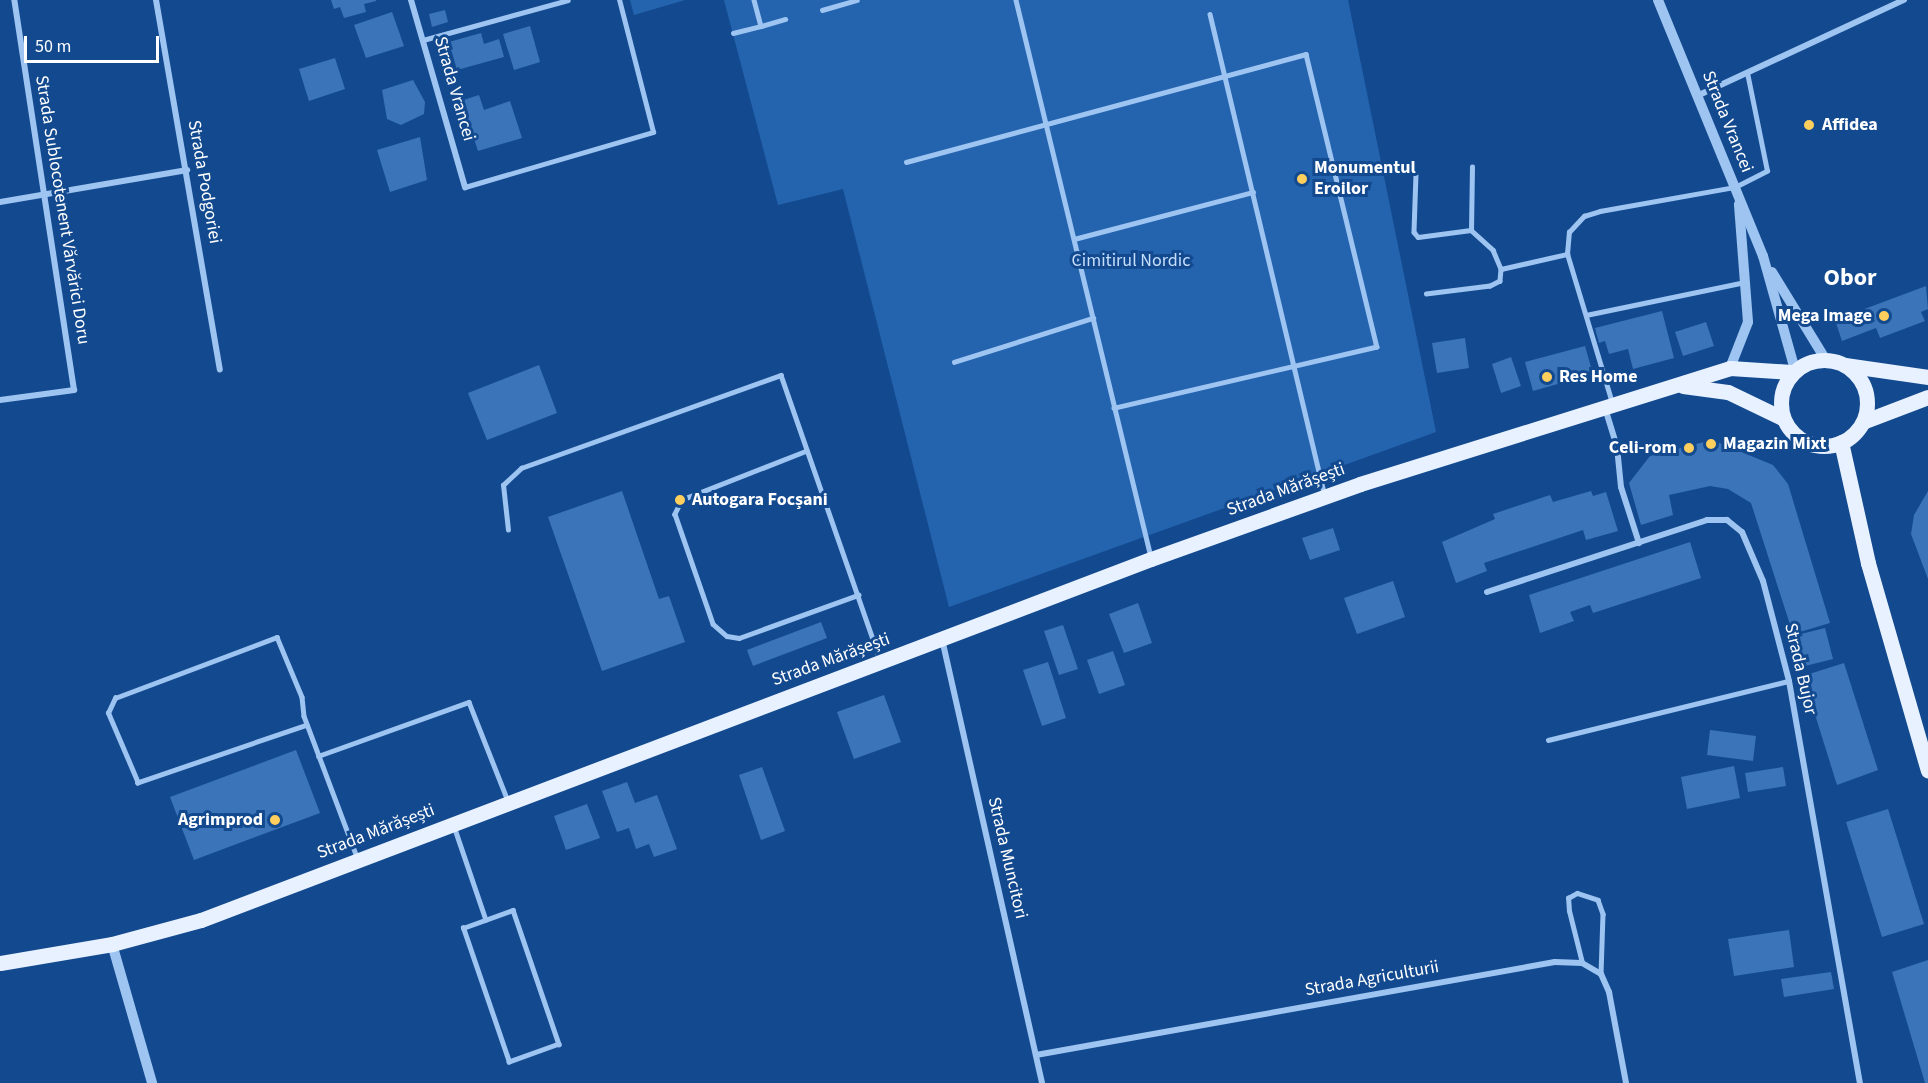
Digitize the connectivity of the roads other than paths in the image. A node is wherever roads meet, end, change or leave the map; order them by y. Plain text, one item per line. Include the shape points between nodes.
1 (14, 0) edge
2 (156, 0) edge
3 (411, 0) edge
4 (568, 0) edge
5 (619, 0) edge
6 (754, 0) edge
7 (857, 0) edge
8 (1016, 0) edge
9 (1658, 0) edge
10 (1904, 0) edge
11 (822, 9) dead end
12 (1210, 14) dead end
13 (785, 19) dead end
14 (761, 26) junction
15 (733, 33) dead end
16 (423, 40) junction
17 (1748, 73) junction
18 (1226, 76) junction
19 (1699, 95) junction
20 (1047, 126) junction
21 (906, 162) dead end
22 (1472, 167) dead end
23 (187, 170) junction
24 (1416, 174) dead end
25 (465, 187) joint
26 (1736, 189) junction
27 (1253, 192) junction
28 (44, 194) junction
29 (0, 202) edge
30 (1471, 230) junction
31 (1074, 238) junction
32 (1567, 254) junction
33 (1763, 256) junction
34 (1501, 269) junction
35 (1746, 281) junction
36 (1427, 294) dead end
37 (1586, 315) junction
38 (1093, 318) junction
39 (1826, 360) junction
40 (954, 362) dead end
41 (1844, 365) junction
42 (1293, 366) junction
43 (1730, 368) junction
44 (220, 369) dead end
45 (1793, 371) junction
46 (1928, 377) edge
47 (1674, 386) junction
48 (1928, 398) edge
49 (0, 400) edge
50 (1608, 404) junction
51 (1114, 408) junction
52 (1782, 418) junction
53 (1865, 421) junction
54 (1841, 442) junction
55 (807, 451) junction
56 (1325, 497) junction
57 (508, 530) dead end
58 (1639, 543) junction
59 (1151, 559) junction
60 (1487, 592) dead end
61 (858, 595) junction
62 (942, 639) junction
63 (881, 663) junction
64 (1789, 681) junction
65 (307, 725) junction
66 (1548, 740) dead end
67 (318, 756) junction
68 (1928, 771) edge
69 (509, 803) junction
70 (453, 824) junction
71 (358, 859) junction
72 (486, 920) junction
73 (112, 944) junction
74 (0, 963) edge
75 (1582, 963) junction
76 (1601, 974) junction
77 (1036, 1055) junction
78 (152, 1083) edge
79 (1042, 1083) edge
80 (1626, 1083) edge
81 (1860, 1083) edge

1 - 28 street, Strada Sublocotenent Vărvărici Doru
2 - 23 street, Strada Podgoriei
3 - 16 street, Strada Vrancei
4 - 16 lane
5 - 25 lane via 653,132
6 - 14 lane
7 - 11 lane
8 - 20 lane
9 - 19 street, Strada Vrancei
10 - 17 street
12 - 18 lane
13 - 14 lane
14 - 15 lane
16 - 25 street, Strada Vrancei
17 - 19 street
17 - 26 lane via 1767,171
18 - 20 lane
18 - 27 lane
18 - 42 lane via 1306,54 1377,347
19 - 26 street, Strada Vrancei
20 - 21 lane
20 - 31 lane
22 - 30 lane
23 - 28 street
23 - 44 street, Strada Podgoriei
24 - 30 lane via 1414,232 1418,237
26 - 32 lane via 1584,216 1569,232
26 - 33 street, Strada Vrancei
26 - 35 street
27 - 31 lane
27 - 42 lane
28 - 29 street
28 - 49 street, Strada Sublocotenent Vărvărici Doru via 74,390
30 - 34 lane via 1493,250
31 - 38 lane
32 - 34 lane
32 - 37 lane
33 - 39 street, Strada Vrancei
33 - 45 street, Strada Vrancei
34 - 36 lane via 1500,281 1491,286
35 - 37 lane
35 - 43 street via 1748,322
37 - 50 lane
38 - 40 lane
38 - 51 lane
39 - 41 main road
39 - 45 main road
41 - 46 main road
41 - 53 main road via 1859,378 1868,395
42 - 51 lane
42 - 56 lane
43 - 45 main road, Strada Mărășești
43 - 47 main road, Strada Mărășești
45 - 52 main road via 1780,398
47 - 50 main road, Strada Mărășești
47 - 52 main road, Strada Mărășești via 1728,392
48 - 53 main road
50 - 56 main road, Strada Mărășești
50 - 58 street via 1621,487
51 - 59 lane
52 - 54 main road via 1805,444 1817,447
53 - 54 main road
54 - 68 main road via 1868,563
55 - 57 lane via 781,375 521,468 502,485
55 - 61 lane
55 - 61 lane via 682,500 675,514 713,624 726,636 739,638
56 - 59 main road, Strada Mărășești
58 - 60 street, Strada Bujor
58 - 64 street, Strada Bujor via 1707,520 1727,520 1742,532 1763,582
59 - 62 main road, Strada Mărășești
61 - 63 lane
62 - 63 main road, Strada Mărășești
62 - 77 street, Strada Muncitori
63 - 69 main road, Strada Mărășești
64 - 66 lane
64 - 81 street, Strada Bujor
65 - 65 lane via 138,783 108,713 115,698 277,638 302,697
65 - 67 lane
67 - 69 lane via 469,702
67 - 71 lane
69 - 70 main road, Strada Mărășești
70 - 71 main road, Strada Mărășești
70 - 72 lane
71 - 73 main road, Strada Mărășești via 201,920
72 - 72 lane via 463,928 509,1062 559,1044 513,910
73 - 74 main road, Strada Mărășești
73 - 78 street
75 - 76 street, Strada Agriculturii
75 - 76 lane via 1568,898 1577,893 1598,900 1603,915
75 - 77 street, Strada Agriculturii via 1555,962
76 - 80 street via 1609,992
77 - 79 street, Strada Muncitori

